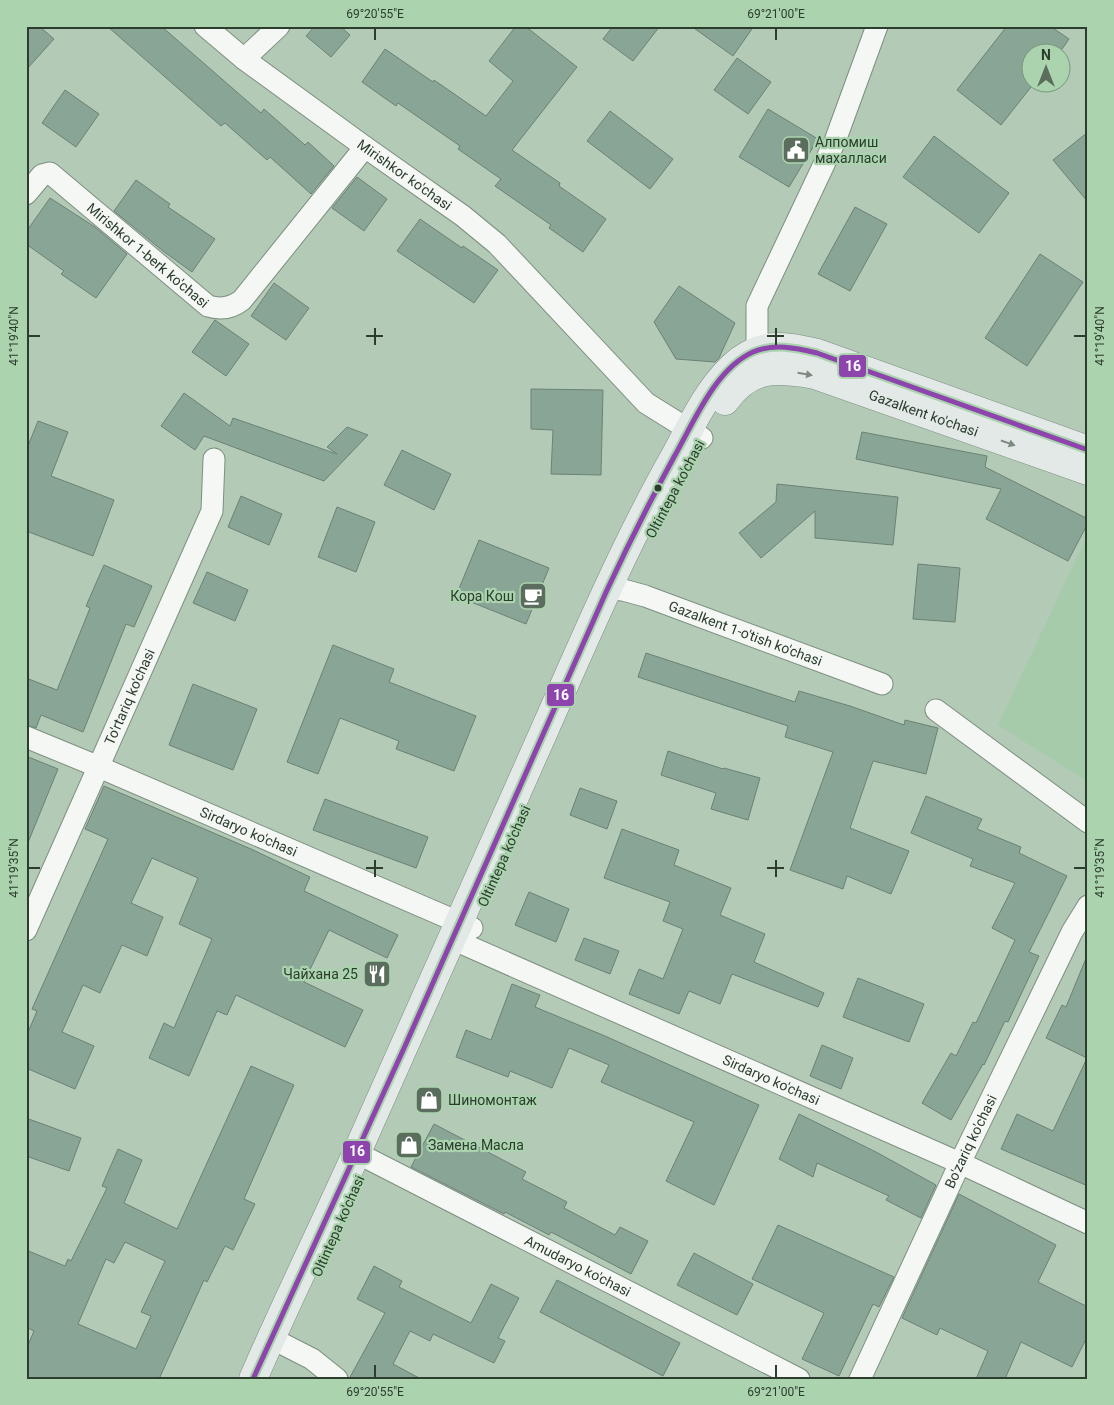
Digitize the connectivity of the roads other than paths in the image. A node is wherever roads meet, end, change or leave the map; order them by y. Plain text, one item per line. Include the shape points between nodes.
1 (205, 26) edge
2 (279, 26) edge
3 (877, 26) edge
4 (244, 59) junction
5 (365, 147) junction
6 (26, 194) edge
7 (757, 362) junction
8 (695, 434) junction
9 (1088, 450) edge
10 (214, 459) dead end
11 (1088, 471) edge
12 (615, 590) junction
13 (882, 684) dead end
14 (936, 710) dead end
15 (26, 737) edge
16 (99, 767) junction
17 (1088, 822) edge
18 (1088, 906) edge
19 (26, 930) edge
20 (462, 934) junction
21 (363, 1156) junction
22 (960, 1163) junction
23 (1088, 1223) edge
24 (278, 1341) junction
25 (253, 1379) edge
26 (270, 1379) edge
27 (337, 1379) edge
28 (799, 1379) edge
29 (860, 1379) edge

1 - 4 street, Mirishkor ko'chasi
2 - 4 street
3 - 7 street via 835,141 757,306
4 - 5 street, Mirishkor ko'chasi
5 - 6 street, Mirishkor 1-berk ko'chasi via 242,300 226,308 208,306 50,173 42,175
5 - 8 street, Mirishkor ko'chasi via 497,244 646,403
7 - 8 main road, Oltintepa ko'chasi via 733,366 720,380 709,395
7 - 9 main road, Gazalkent ko'chasi via 771,347 817,353
7 -> 11 main road, Gazalkent ko'chasi via 815,375
8 - 12 main road, Oltintepa ko'chasi via 665,473
10 - 16 street, To'rtariq ko'chasi via 212,511
12 - 13 street, Gazalkent 1-o'tish ko'chasi via 645,596
12 - 20 main road, Oltintepa ko'chasi
14 - 17 street
15 - 16 street, Sirdaryo ko'chasi
16 - 19 street, To'rtariq ko'chasi
16 - 20 street, Sirdaryo ko'chasi
18 - 22 street, Bo'zariq ko'chasi via 1072,932
20 - 21 main road, Oltintepa ko'chasi
20 - 22 street, Sirdaryo ko'chasi
21 - 24 main road, Oltintepa ko'chasi
21 - 28 street, Amudaryo ko'chasi
22 - 23 street, Sirdaryo ko'chasi
22 - 29 street, Bo'zariq ko'chasi
24 - 25 main road, Oltintepa ko'chasi
24 - 26 main road, Oltintepa ko'chasi
24 - 27 street via 312,1359

